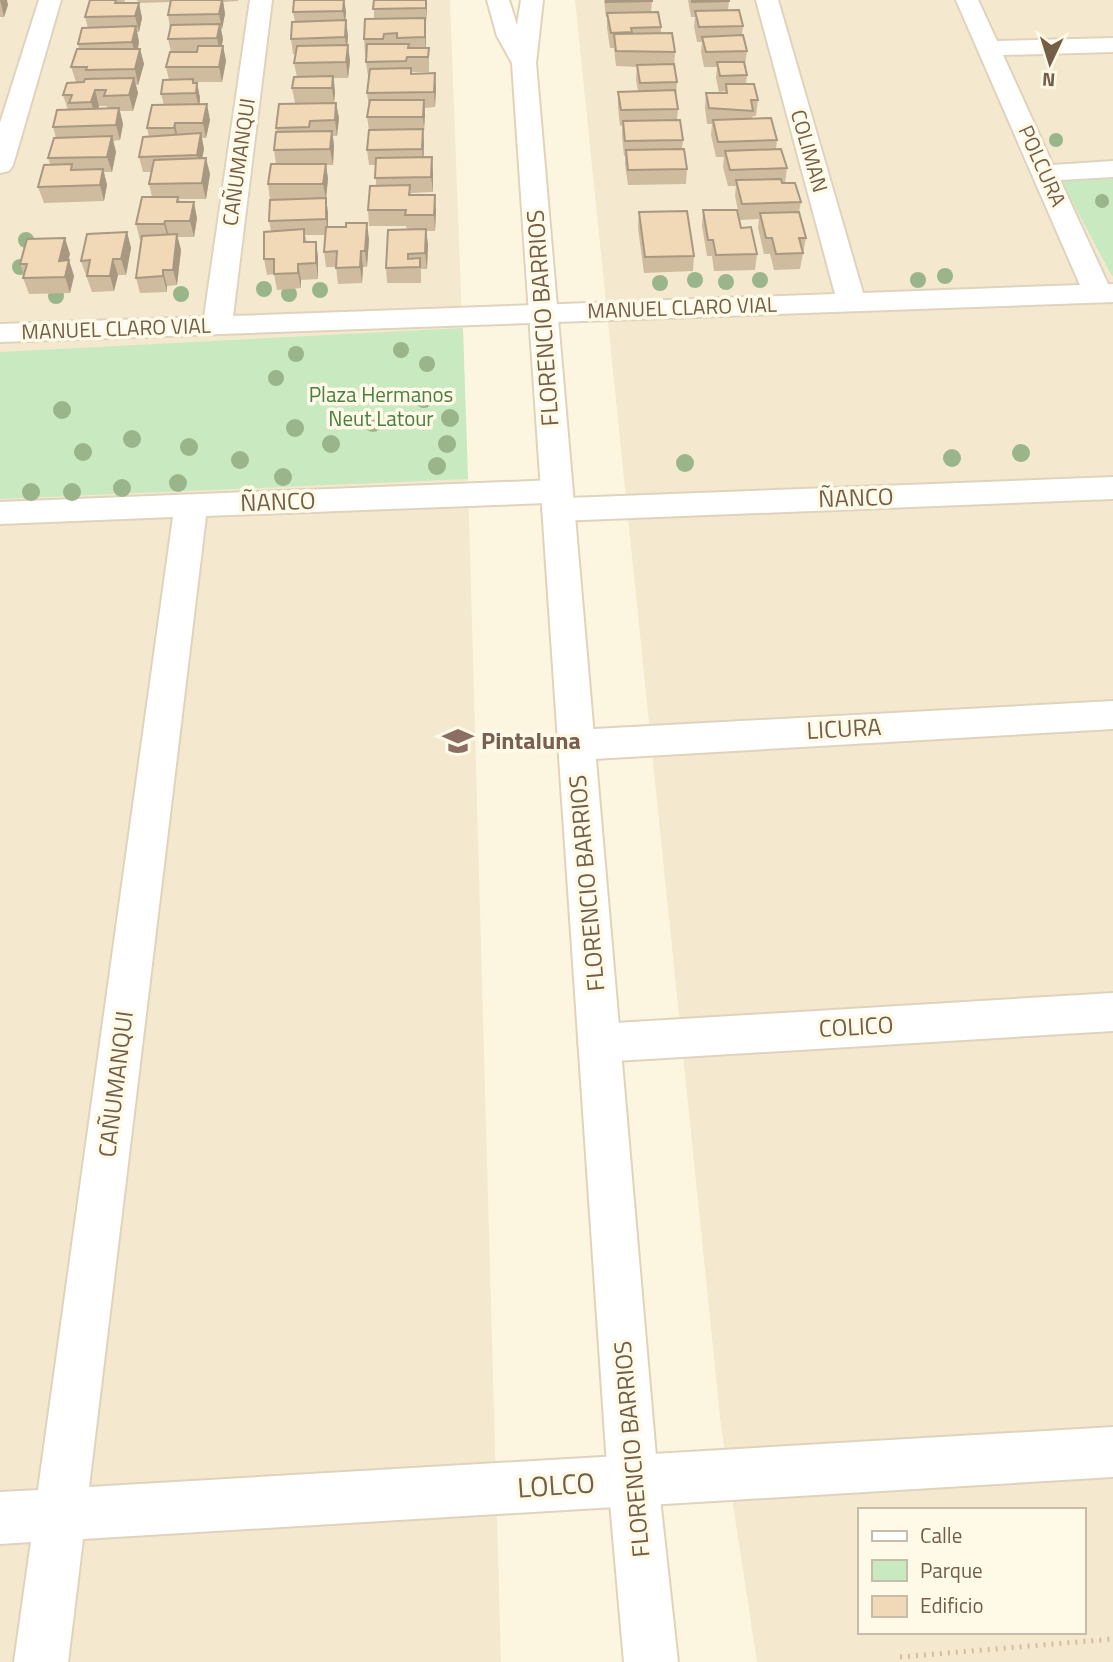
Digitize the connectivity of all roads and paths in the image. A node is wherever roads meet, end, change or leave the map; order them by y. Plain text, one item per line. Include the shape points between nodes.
1 (50, 0) edge
2 (261, 0) edge
3 (498, 0) edge
4 (532, 0) edge
5 (767, 0) edge
6 (967, 0) edge
7 (1113, 45) edge
8 (989, 48) junction
9 (524, 63) junction
10 (0, 164) edge
11 (1113, 169) edge
12 (1045, 173) junction
13 (1106, 293) edge
14 (851, 302) junction
15 (542, 313) junction
16 (217, 325) junction
17 (0, 333) edge
18 (1113, 488) edge
19 (557, 501) junction
20 (191, 506) junction
21 (0, 513) edge
22 (1113, 715) edge
23 (576, 744) junction
24 (1113, 1012) edge
25 (599, 1043) junction
26 (1113, 1452) edge
27 (634, 1480) junction
28 (60, 1514) junction
29 (0, 1518) edge
30 (1113, 1639) edge
31 (900, 1657) dead end
32 (41, 1662) edge
33 (651, 1662) edge

1 - 10 street
2 - 16 street, CAÑUMANQUI
3 - 9 street, FLORENCIO BARRIOS via 509,36
4 - 9 street, FLORENCIO BARRIOS
5 - 14 street, COLIMAN
6 - 8 street, POLCURA
7 - 8 street
8 - 12 street, POLCURA
9 - 15 street, FLORENCIO BARRIOS
11 - 12 street
12 - 13 street, POLCURA
13 - 14 street, MANUEL CLARO VIAL
14 - 15 street, MANUEL CLARO VIAL
15 - 16 street, MANUEL CLARO VIAL
15 - 19 street, FLORENCIO BARRIOS
16 - 17 street, MANUEL CLARO VIAL
18 - 19 street, ÑANCO
19 - 20 street, ÑANCO
19 - 23 street, FLORENCIO BARRIOS
20 - 21 street, ÑANCO
20 - 28 street, CAÑUMANQUI
22 - 23 street, LICURA
23 - 25 street, FLORENCIO BARRIOS
24 - 25 street, COLICO
25 - 27 street, FLORENCIO BARRIOS
26 - 27 street, LOLCO
27 - 28 street, LOLCO
27 - 33 street, FLORENCIO BARRIOS
28 - 29 street, LOLCO
28 - 32 street, CAÑUMANQUI
30 - 31 path

